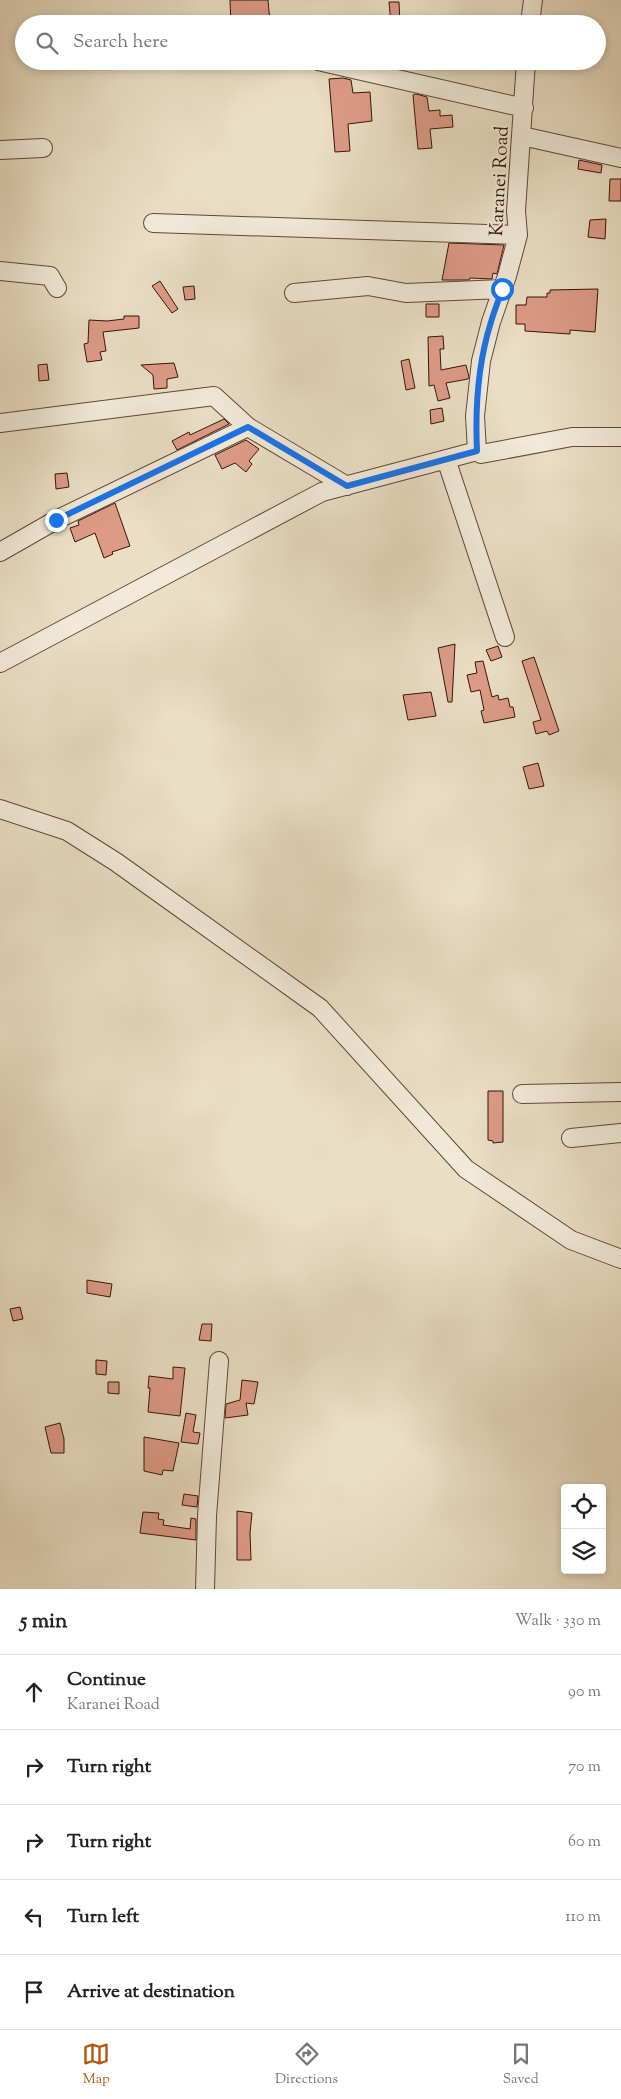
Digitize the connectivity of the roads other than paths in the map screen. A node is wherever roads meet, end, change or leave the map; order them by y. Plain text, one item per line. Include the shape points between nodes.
1 (533, 0) edge
2 (531, 15) edge
3 (357, 70) edge
4 (526, 70) edge
5 (524, 108) junction
6 (522, 136) junction
7 (43, 148) dead end
8 (0, 150) edge
9 (621, 158) edge
10 (153, 223) dead end
11 (518, 235) junction
12 (0, 271) edge
13 (57, 288) dead end
14 (502, 289) junction
15 (294, 293) dead end
16 (0, 423) edge
17 (248, 427) junction
18 (621, 437) edge
19 (477, 451) junction
20 (446, 459) junction
21 (347, 486) junction
22 (1, 549) edge
23 (505, 637) dead end
24 (0, 663) edge
25 (0, 809) edge
26 (621, 1092) edge
27 (522, 1094) dead end
28 (621, 1133) edge
29 (571, 1138) dead end
30 (621, 1259) edge
31 (219, 1361) dead end
32 (205, 1589) edge

1 - 2 street
3 - 5 street
4 - 5 street, Karanei Road
5 - 6 street, Karanei Road
6 - 9 street
6 - 11 street, Karanei Road via 516,212
7 - 8 street
10 - 11 street
11 - 14 street, Karanei Road
12 - 13 street via 50,276
14 - 15 street via 406,293 368,286
14 - 19 street, Karanei Road via 481,361 475,416
16 - 17 street via 214,396
17 - 21 street
17 - 22 street
18 - 19 street via 572,437 481,454
19 - 20 street
20 - 21 street
20 - 23 street
21 - 24 street via 322,492
25 - 30 street via 67,831 116,862 320,1008 466,1168 570,1240
26 - 27 street
28 - 29 street
31 - 32 street

